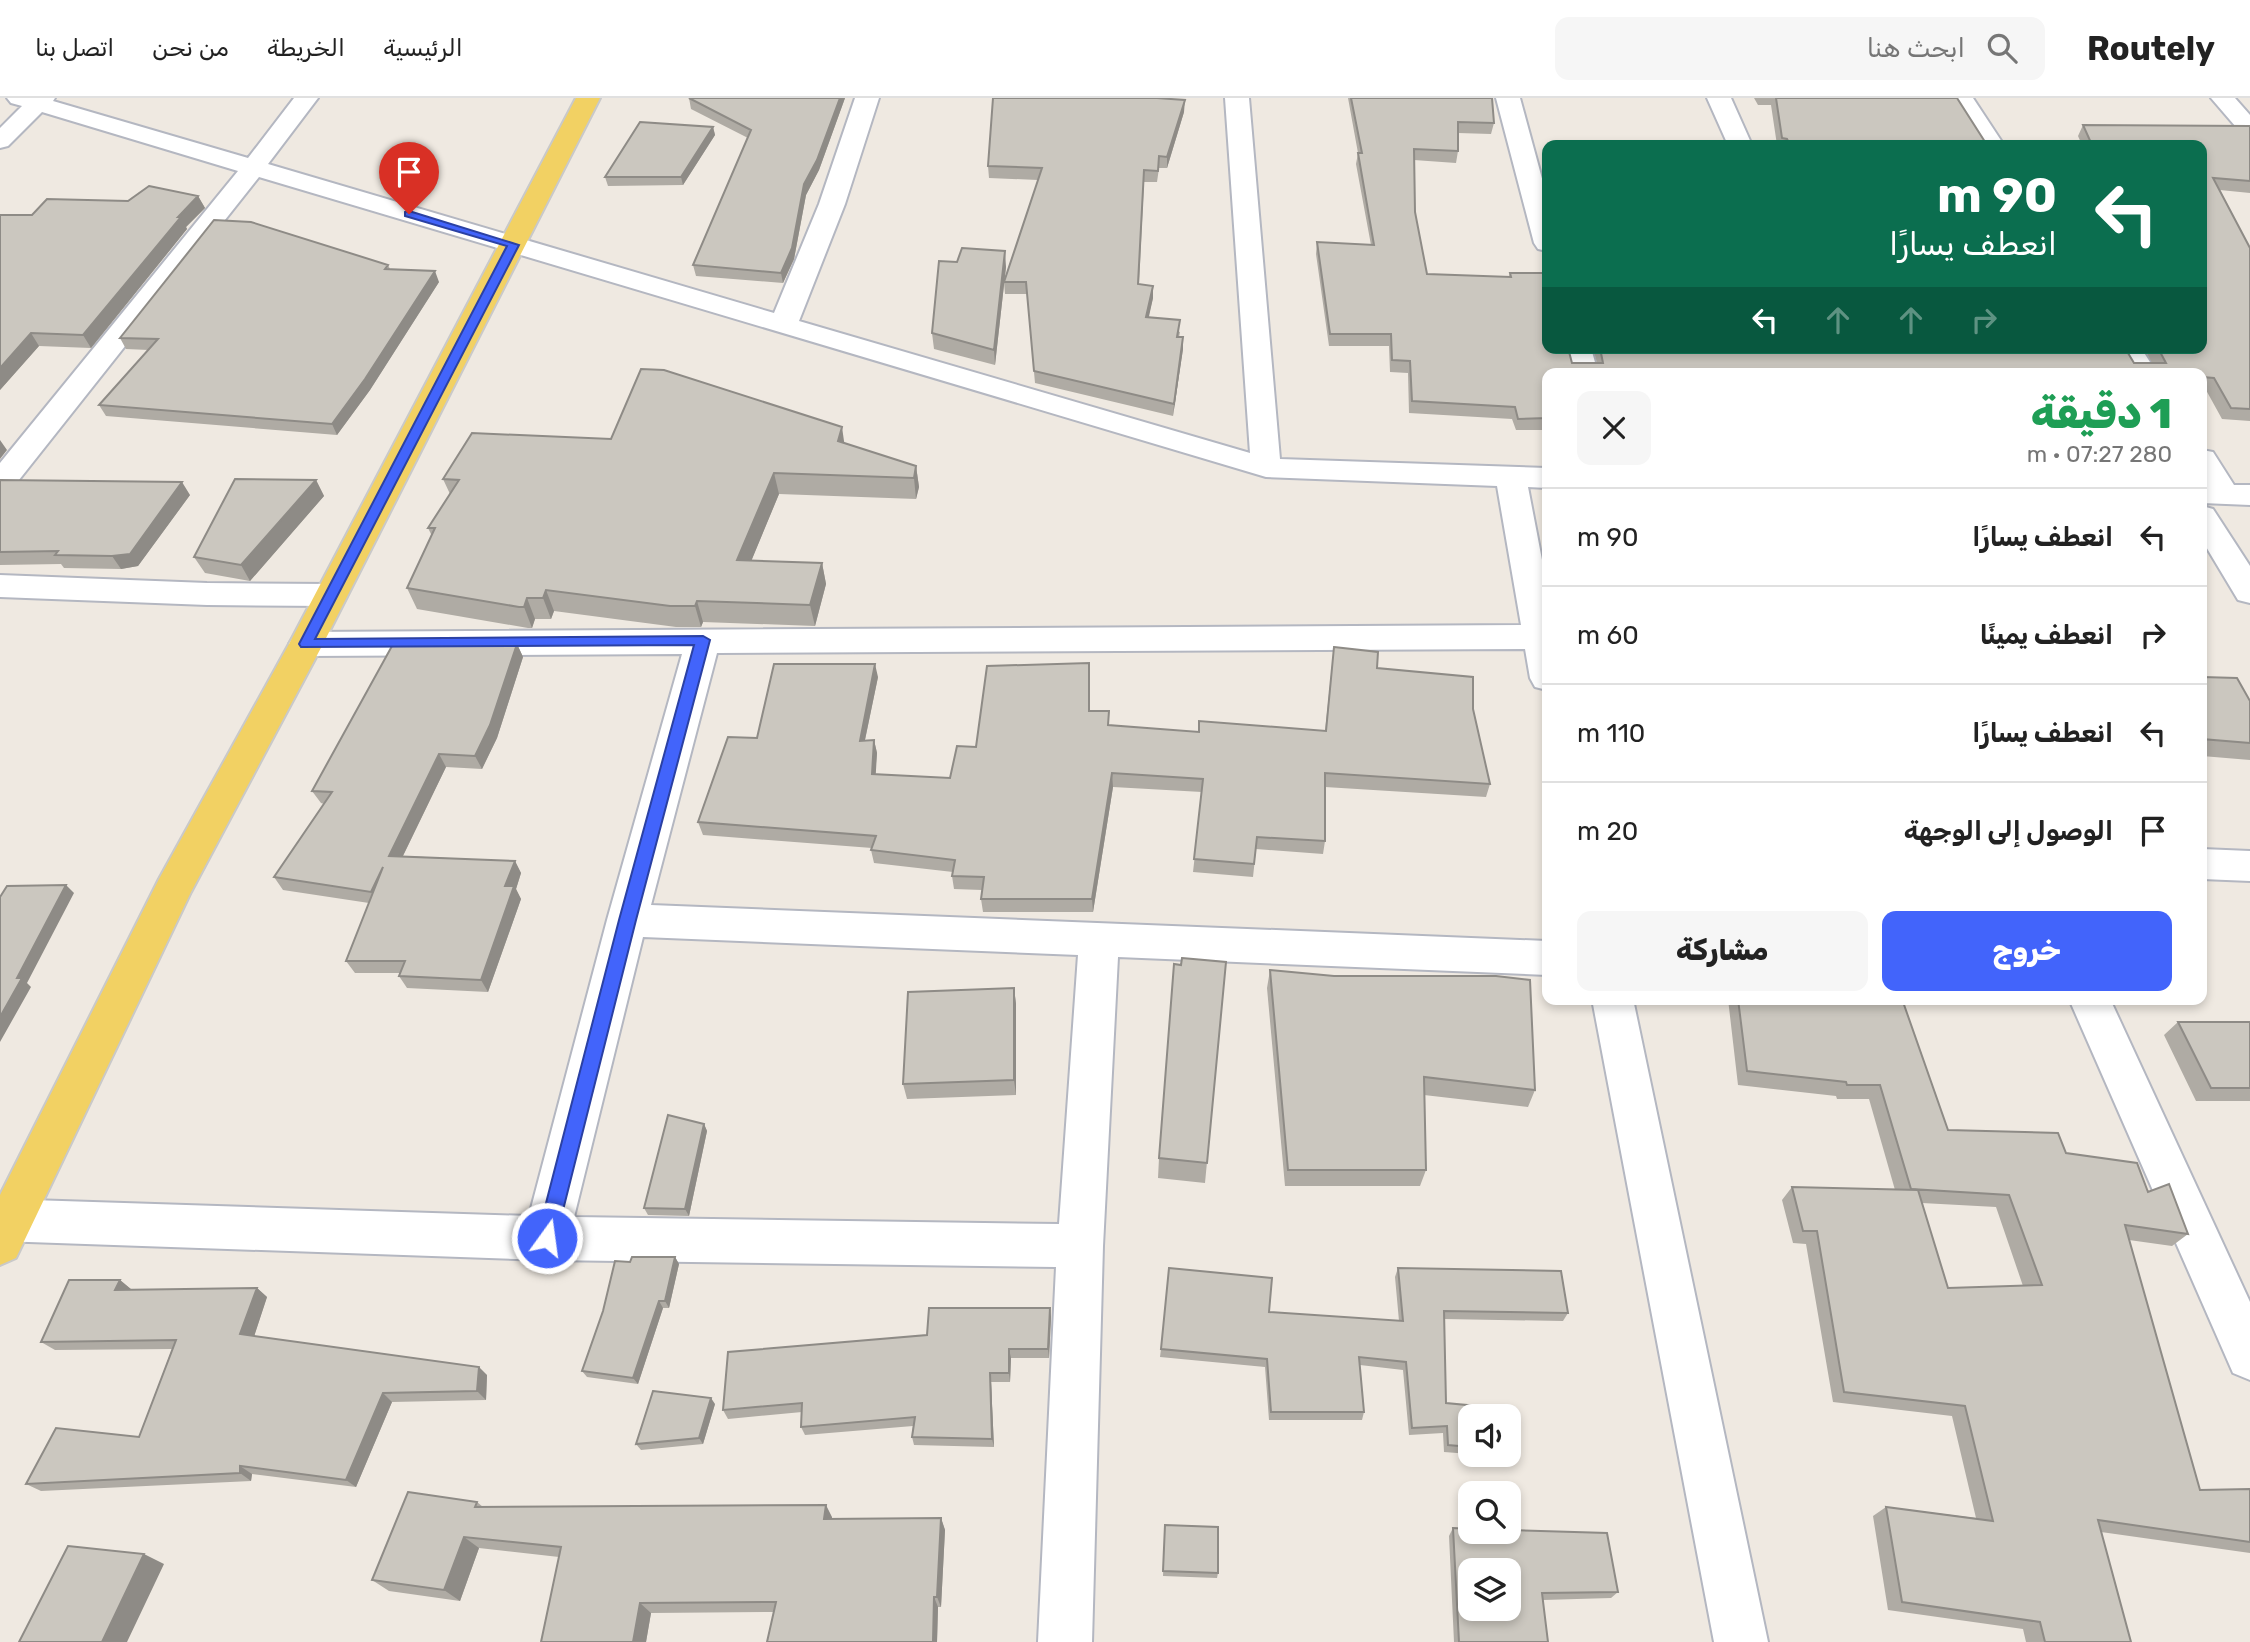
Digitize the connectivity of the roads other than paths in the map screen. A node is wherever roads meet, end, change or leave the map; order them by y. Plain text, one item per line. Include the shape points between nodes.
1 (306, 98) edge
2 (588, 98) edge
3 (867, 98) edge
4 (1237, 98) edge
5 (1508, 98) edge
6 (1719, 98) edge
7 (1961, 98) edge
8 (2223, 98) edge
9 (33, 100) edge
10 (2250, 129) edge
11 (1738, 140) edge
12 (1989, 140) edge
13 (0, 141) edge
14 (253, 169) junction
15 (1542, 224) edge
16 (514, 245) junction
17 (783, 326) junction
18 (2207, 467) edge
19 (1266, 468) junction
20 (1511, 476) junction
21 (1542, 478) edge
22 (0, 483) edge
23 (2225, 494) edge
24 (2207, 524) edge
25 (0, 586) edge
26 (2250, 592) edge
27 (331, 595) junction
28 (1538, 637) junction
29 (703, 640) junction
30 (306, 644) junction
31 (1542, 655) edge
32 (2207, 864) edge
33 (2250, 866) edge
34 (627, 920) junction
35 (1099, 941) junction
36 (1542, 958) edge
37 (1613, 1005) edge
38 (2092, 1005) edge
39 (4, 1227) edge
40 (547, 1238) junction
41 (1080, 1246) junction
42 (2250, 1356) edge
43 (1065, 1642) edge
44 (1741, 1642) edge

1 - 14 street
2 - 16 main road
3 - 17 street via 832,204
4 - 19 street
5 - 15 street
6 - 11 street
7 - 12 street
8 - 10 street
9 - 13 street
9 - 14 street
14 - 16 street
14 - 22 street
16 - 17 street
16 - 27 main road
17 - 19 street
18 - 23 street
19 - 20 street
20 - 21 street
20 - 28 street
24 - 26 street
25 - 27 street
27 - 30 main road
28 - 29 street
28 - 31 street
29 - 30 street
29 - 34 street
30 - 39 main road via 173,890
32 - 33 street
34 - 35 street
34 - 40 street
35 - 36 street
35 - 41 street
37 - 44 street
38 - 42 street
39 - 40 street
40 - 41 street
41 - 43 street

